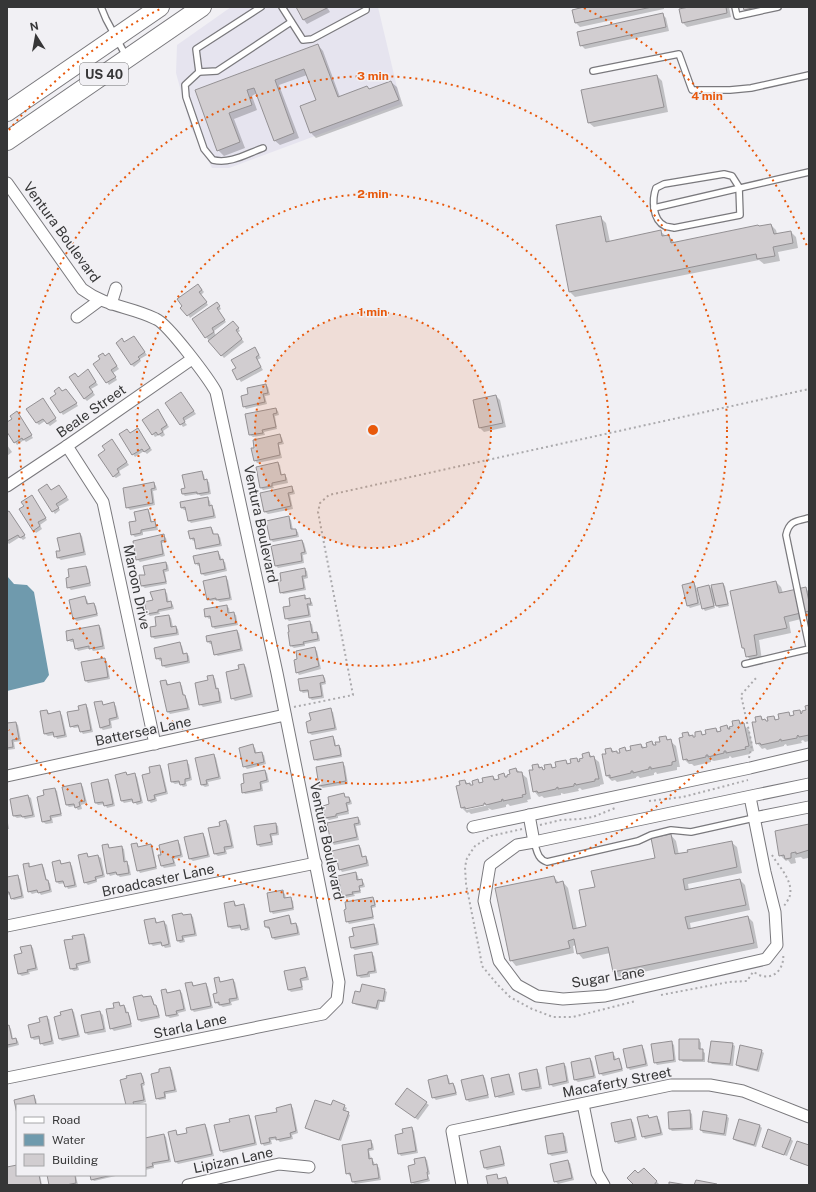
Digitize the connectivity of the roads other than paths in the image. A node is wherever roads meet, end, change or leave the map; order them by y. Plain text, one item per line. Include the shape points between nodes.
1 (101, 7) edge
2 (160, 7) edge
3 (202, 7) edge
4 (261, 7) edge
5 (282, 7) edge
6 (366, 7) edge
7 (735, 7) edge
8 (778, 7) edge
9 (291, 22) junction
10 (115, 38) junction
11 (127, 58) junction
12 (593, 71) dead end
13 (199, 72) junction
14 (809, 75) edge
15 (7, 112) edge
16 (7, 141) edge
17 (263, 148) dead end
18 (809, 172) edge
19 (7, 183) edge
20 (739, 187) junction
21 (654, 208) junction
22 (116, 288) dead end
23 (100, 300) junction
24 (111, 304) junction
25 (77, 318) dead end
26 (192, 359) junction
27 (67, 446) junction
28 (7, 486) edge
29 (809, 518) edge
30 (809, 646) edge
31 (809, 649) edge
32 (745, 664) dead end
33 (285, 712) junction
34 (155, 744) junction
35 (809, 754) edge
36 (7, 776) edge
37 (809, 784) edge
38 (750, 796) junction
39 (809, 807) edge
40 (528, 815) junction
41 (754, 818) junction
42 (473, 827) dead end
43 (534, 842) junction
44 (316, 863) junction
45 (7, 926) edge
46 (336, 962) joint
47 (7, 1078) edge
48 (583, 1104) junction
49 (809, 1117) edge
50 (309, 1167) dead end
51 (188, 1185) edge
52 (462, 1185) edge
53 (604, 1185) edge

1 - 10 lane
2 - 10 main road, US 40
3 - 11 main road, US 40
4 - 13 lane via 196,49
5 - 9 lane
6 - 9 lane via 366,10 312,39 303,40
7 - 8 lane via 737,16
9 - 13 lane via 217,71
10 - 11 lane
10 - 15 main road, US 40
11 - 16 main road, US 40
12 - 14 lane via 679,54 692,90 751,88
13 - 17 lane via 185,85 186,98 204,148 213,160 230,161
18 - 20 lane
19 - 23 street, Ventura Boulevard via 82,289
20 - 21 lane
20 - 21 lane via 732,176 724,174 664,184 656,188
20 - 21 lane via 740,215 674,228 664,225 656,216
22 - 24 street
23 - 24 street, Ventura Boulevard
23 - 25 street
24 - 26 street, Ventura Boulevard via 158,319
26 - 27 street, Beale Street
26 - 33 street, Ventura Boulevard via 212,383 218,400
27 - 28 street, Beale Street
27 - 34 street, Maroon Drive via 103,502
29 - 30 lane via 793,522 788,527 786,535
31 - 32 lane
33 - 34 street, Battersea Lane
33 - 44 street, Ventura Boulevard
34 - 36 street, Battersea Lane
35 - 40 street
37 - 38 street, Sugar Lane
38 - 41 street, Sugar Lane
38 - 43 street, Sugar Lane
39 - 41 street
40 - 42 street
40 - 43 street
41 - 43 lane via 691,832 671,830 651,834 638,841 547,862 539,857
41 - 43 street, Sugar Lane via 775,912 777,945 766,959 605,996 563,999 537,996 517,985 499,961 484,901 490,864 517,845
44 - 45 street, Broadcaster Lane
44 - 46 street, Ventura Boulevard
46 - 47 street, Starla Lane via 339,982 337,1000 323,1014
48 - 49 street, Macaferty Street via 671,1085 710,1085 743,1090
48 - 52 street, Macaferty Street via 452,1131
48 - 53 street via 597,1173
50 - 51 street, Lipizan Lane via 279,1164

